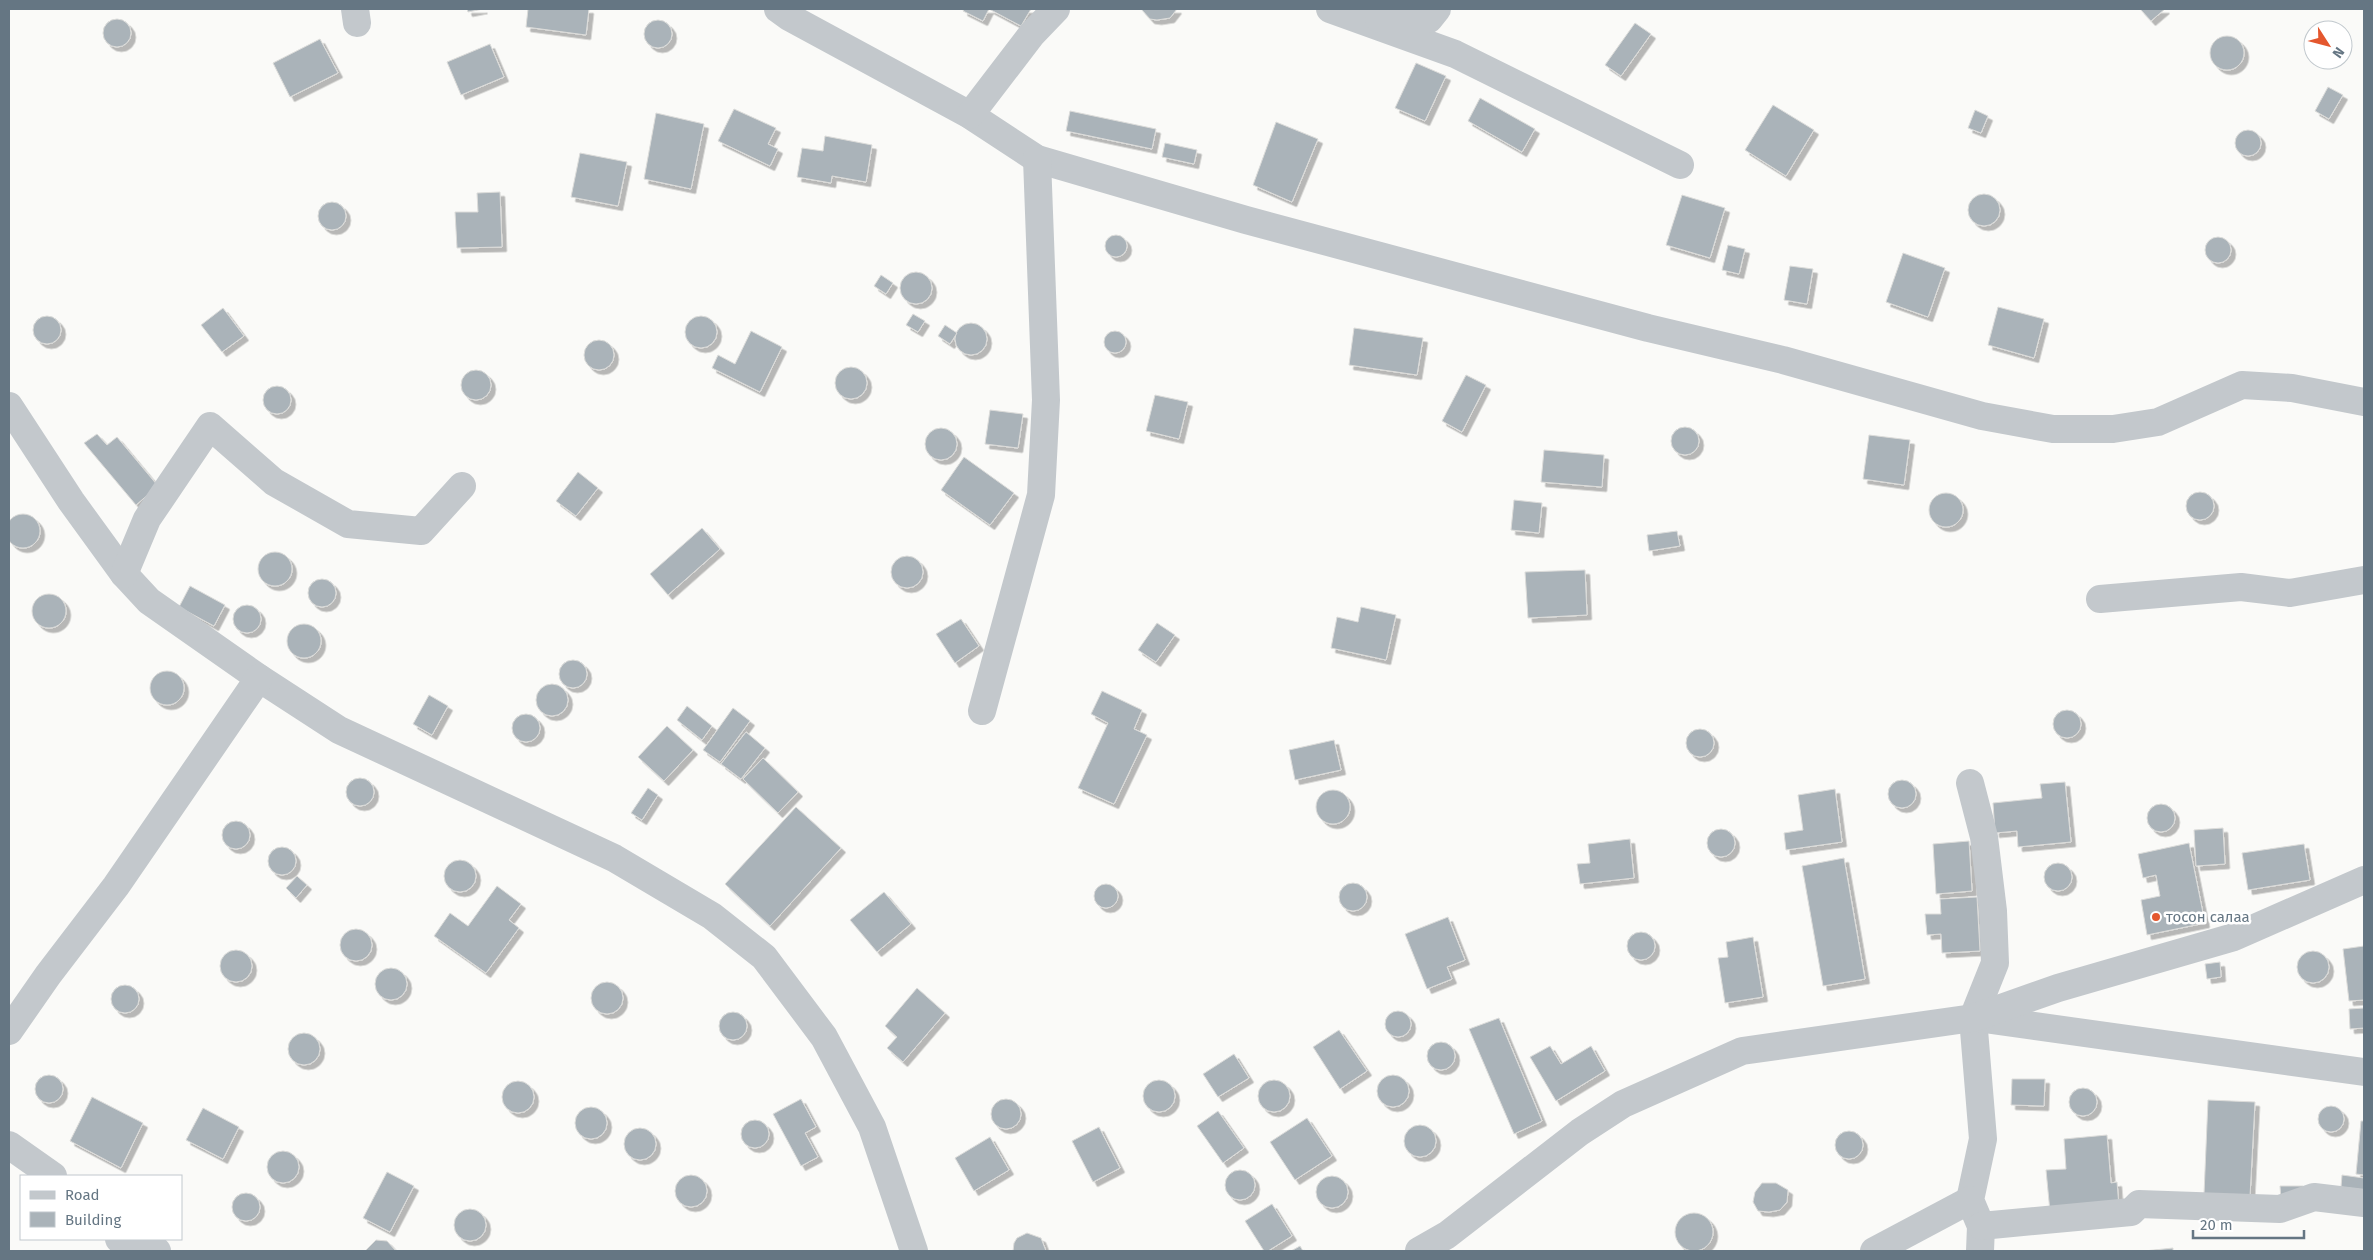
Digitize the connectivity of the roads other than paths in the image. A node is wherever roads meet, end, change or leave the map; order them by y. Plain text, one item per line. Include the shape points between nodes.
1 (778, 9) edge
2 (1056, 9) edge
3 (1330, 9) edge
4 (1437, 9) edge
5 (1363, 20) junction
6 (970, 114) junction
7 (1037, 160) junction
8 (1680, 165) dead end
9 (2364, 402) edge
10 (9, 406) edge
11 (462, 486) dead end
12 (124, 574) junction
13 (2364, 580) edge
14 (2100, 599) dead end
15 (258, 678) junction
16 (982, 711) dead end
17 (1970, 783) dead end
18 (2364, 880) edge
19 (1973, 1018) junction
20 (9, 1031) edge
21 (2364, 1072) edge
22 (9, 1145) edge
23 (52, 1175) edge
24 (1970, 1200) junction
25 (2364, 1202) edge
26 (1980, 1238) edge
27 (122, 1240) edge
28 (157, 1251) edge
29 (914, 1251) edge
30 (1419, 1251) edge
31 (1874, 1251) edge

1 - 6 street
2 - 6 street via 1032,34
3 - 5 street
4 - 5 street via 1429,19
5 - 8 street via 1455,54
6 - 7 street
7 - 9 street via 1256,223 1648,328 1784,360 1982,416 2053,429 2113,430 2158,422 2242,385 2292,388
7 - 16 street via 1046,400 1041,495
10 - 12 street via 71,501
11 - 12 street via 420,531 348,524 274,482 210,426 147,519
12 - 15 street via 149,601
13 - 14 street via 2290,593 2241,587
15 - 20 street via 116,886
15 - 29 street via 339,730 614,858 712,916 764,957 824,1037 872,1127
17 - 19 street via 1984,837 1995,962
18 - 19 street via 2234,937 2058,988
19 - 21 street
19 - 24 street via 1983,1139
19 - 30 street via 1742,1051 1623,1104 1580,1132 1447,1235
22 - 23 street
24 - 26 street
24 - 31 street
25 - 26 street via 2314,1197 2280,1209 2139,1204 2131,1212
27 - 28 street

